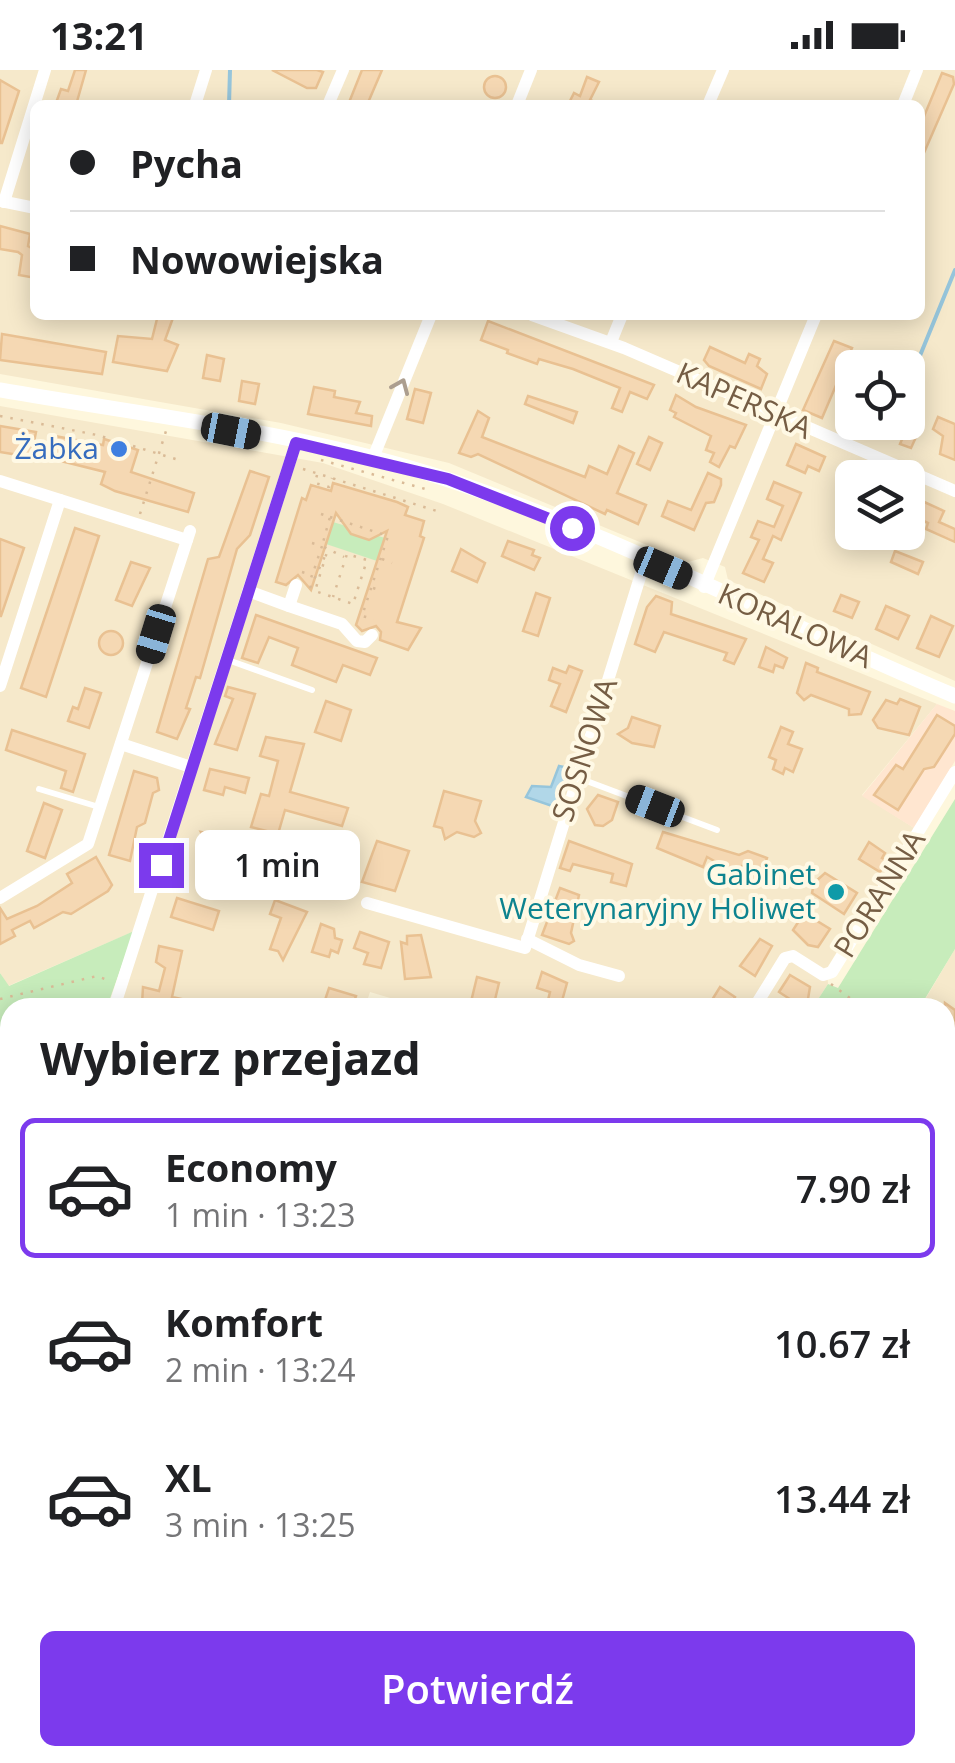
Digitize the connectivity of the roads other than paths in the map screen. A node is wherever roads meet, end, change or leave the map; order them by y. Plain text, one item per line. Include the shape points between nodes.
1 (45, 70) edge
2 (206, 70) edge
3 (343, 70) edge
4 (531, 70) edge
5 (723, 70) edge
6 (918, 70) edge
7 (35, 100) edge
8 (197, 100) edge
9 (330, 100) edge
10 (519, 100) edge
11 (710, 100) edge
12 (905, 100) edge
13 (30, 116) edge
14 (2, 202) edge
15 (30, 207) edge
16 (429, 320) edge
17 (547, 320) edge
18 (620, 320) edge
19 (814, 320) edge
20 (611, 342) junction
21 (0, 390) edge
22 (775, 415) junction
23 (296, 443) junction
24 (373, 458) junction
25 (0, 481) edge
26 (955, 491) edge
27 (60, 500) junction
28 (645, 561) junction
29 (302, 586) road end
30 (704, 586) junction
31 (248, 591) junction
32 (289, 606) junction
33 (372, 635) dead end
34 (225, 660) junction
35 (1, 678) edge
36 (312, 690) dead end
37 (955, 696) edge
38 (121, 744) junction
39 (191, 768) junction
40 (955, 772) edge
41 (574, 777) junction
42 (38, 788) dead end
43 (101, 808) junction
44 (717, 830) dead end
45 (0, 898) edge
46 (368, 903) dead end
47 (527, 939) junction
48 (619, 976) dead end
49 (117, 998) edge
50 (760, 998) edge

1 - 7 street
2 - 8 street
3 - 9 street
4 - 10 street
5 - 11 street
6 - 12 street
13 - 14 street
14 - 15 street
24 -> 16 street
17 - 20 street, KAPERSKA
18 - 20 street
19 - 22 street
20 - 22 street, KAPERSKA
21 - 23 street, KORALOWA
22 - 26 street, KAPERSKA
22 - 30 street
23 - 24 street, KORALOWA
23 - 31 street
24 - 28 street, KORALOWA via 495,496
25 - 27 street
27 - 35 street
27 - 38 street via 188,536
28 - 30 street, KORALOWA
28 - 41 street, SOSNOWA
29 - 32 street
30 - 37 street, KORALOWA
31 - 32 street
31 - 34 street
32 - 33 street via 342,624 357,641
34 - 36 lane
34 - 39 street
38 - 39 street
38 - 43 street
39 - 49 street
40 - 50 street, PORANNA via 828,974 785,958
41 - 44 lane
41 - 47 street, SOSNOWA
42 - 43 lane
43 - 45 street via 84,848
46 - 47 street via 519,949
47 - 48 street

